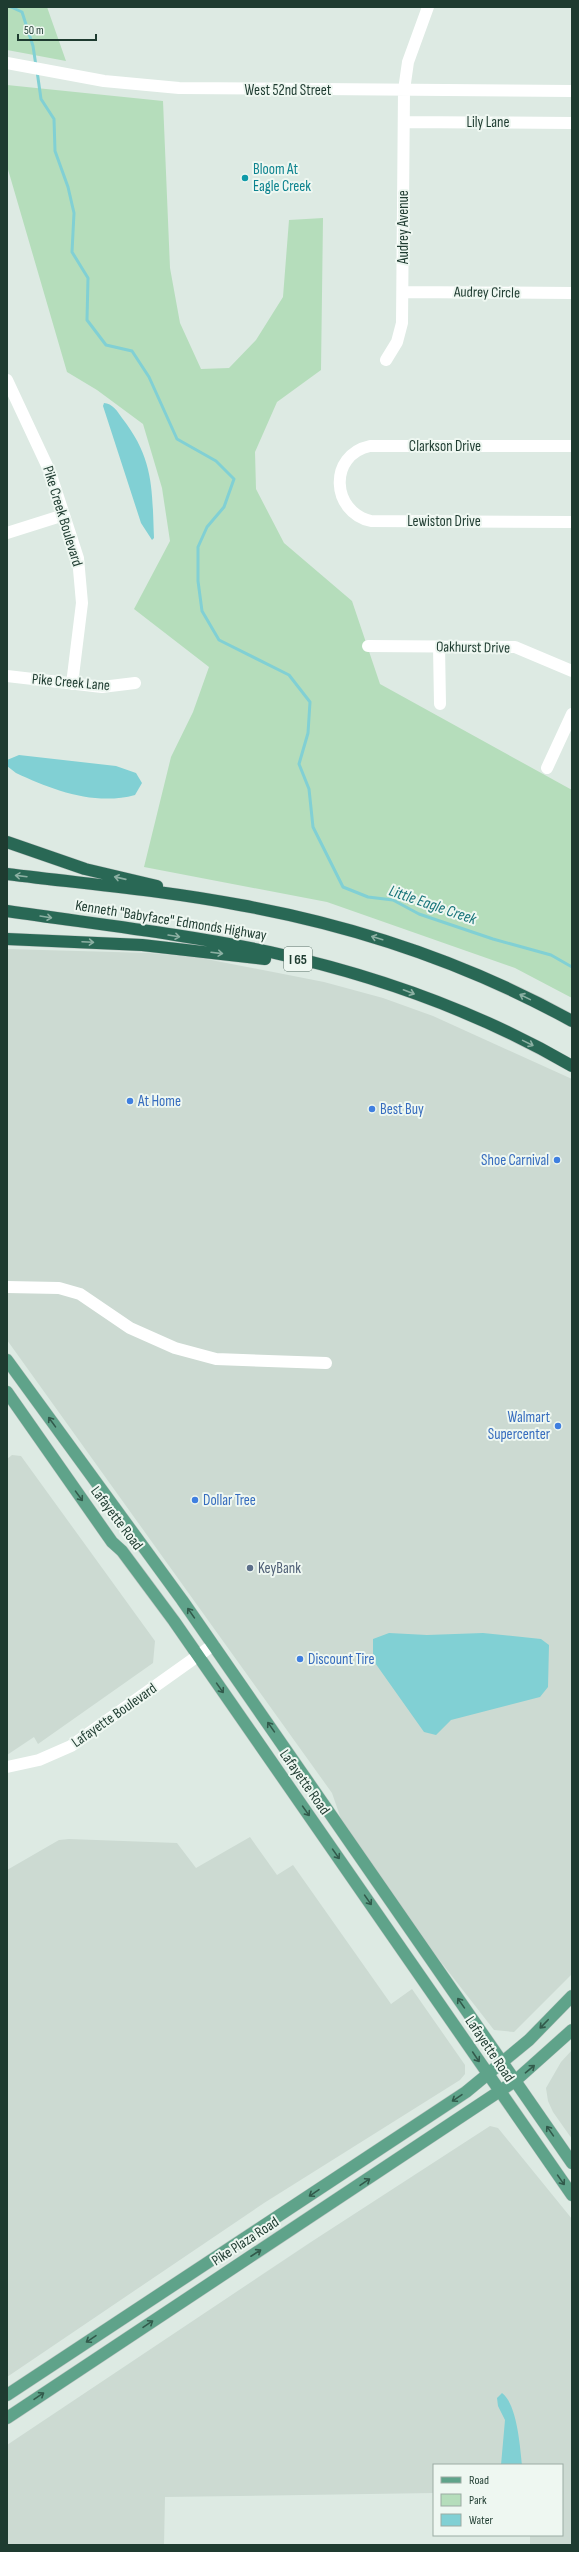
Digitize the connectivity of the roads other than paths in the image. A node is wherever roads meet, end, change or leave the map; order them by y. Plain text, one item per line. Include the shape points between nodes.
1 (428, 7) edge
2 (7, 63) edge
3 (404, 90) junction
4 (572, 91) edge
5 (404, 122) junction
6 (572, 123) edge
7 (403, 292) junction
8 (572, 293) edge
9 (386, 360) dead end
10 (7, 380) edge
11 (572, 446) edge
12 (339, 482) joint
13 (64, 515) junction
14 (572, 522) edge
15 (7, 533) edge
16 (368, 646) dead end
17 (439, 646) junction
18 (572, 671) edge
19 (7, 676) edge
20 (135, 683) dead end
21 (72, 684) junction
22 (440, 704) dead end
23 (572, 714) edge
24 (547, 768) dead end
25 (7, 842) edge
26 (7, 874) edge
27 (240, 905) junction
28 (7, 911) edge
29 (7, 939) edge
30 (389, 985) junction
31 (572, 1021) edge
32 (572, 1066) edge
33 (7, 1287) edge
34 (7, 1360) edge
35 (326, 1363) dead end
36 (7, 1392) edge
37 (213, 1645) junction
38 (198, 1656) junction
39 (7, 1767) edge
40 (572, 1996) edge
41 (572, 2030) edge
42 (502, 2063) junction
43 (489, 2075) junction
44 (515, 2081) junction
45 (500, 2092) junction
46 (572, 2163) edge
47 (572, 2195) edge
48 (298, 2203) junction
49 (309, 2219) junction
50 (208, 2262) junction
51 (220, 2277) junction
52 (7, 2395) edge
53 (7, 2418) edge

1 - 3 street, Audrey Avenue via 408,62
2 - 3 street, West 52nd Street via 112,82 179,88
3 - 4 street, West 52nd Street
3 - 5 street, Audrey Avenue
5 - 6 street, Lily Lane
5 - 7 street, Audrey Avenue
7 - 8 street, Audrey Circle
7 - 9 street, Audrey Avenue via 400,333
10 - 13 street, Pike Creek Boulevard via 42,452
11 - 12 street, Clarkson Drive via 370,446 354,452 346,460 341,469
12 - 14 street, Lewiston Drive via 341,494 348,508 358,516 371,521
13 - 15 street
13 - 21 street, Pike Creek Boulevard via 78,558 81,583 81,612
16 - 17 street, Oakhurst Drive
17 - 18 street, Oakhurst Drive via 515,647
17 - 22 street
19 - 21 street, Pike Creek Lane
20 - 21 street, Pike Creek Lane via 102,687
23 - 24 street
27 -> 25 highway via 103,874 53,860
27 -> 26 highway, Kenneth "Babyface" Edmonds Highway
31 -> 27 highway, Kenneth "Babyface" Edmonds Highway via 473,973 414,951 326,923
28 -> 30 highway, Kenneth "Babyface" Edmonds Highway / I 65 via 247,948 325,965
29 -> 30 highway via 200,950 299,965
30 -> 32 highway, Kenneth "Babyface" Edmonds Highway / I 65 via 484,1022
33 - 35 street via 58,1288 80,1294 130,1328 175,1348 216,1360
37 -> 34 main road, Lafayette Road
36 -> 38 main road, Lafayette Road
37 - 38 street, Lafayette Boulevard
42 -> 37 main road, Lafayette Road
38 - 39 street, Lafayette Boulevard via 65,1750 39,1760
38 -> 43 main road, Lafayette Road
40 -> 42 main road, Pike Plaza Road
44 -> 41 main road, Pike Plaza Road
42 - 43 main road, Pike Plaza Road
42 - 44 main road, Lafayette Road
43 - 45 main road, Lafayette Road
43 -> 48 main road, Pike Plaza Road
44 - 45 main road, Pike Plaza Road
46 -> 44 main road, Lafayette Road
45 -> 47 main road, Lafayette Road
49 -> 45 main road, Pike Plaza Road
48 - 49 main road
48 - 50 main road, Pike Plaza Road
51 -> 49 main road, Pike Plaza Road
50 - 51 main road
50 -> 52 main road, Pike Plaza Road
53 -> 51 main road, Pike Plaza Road

